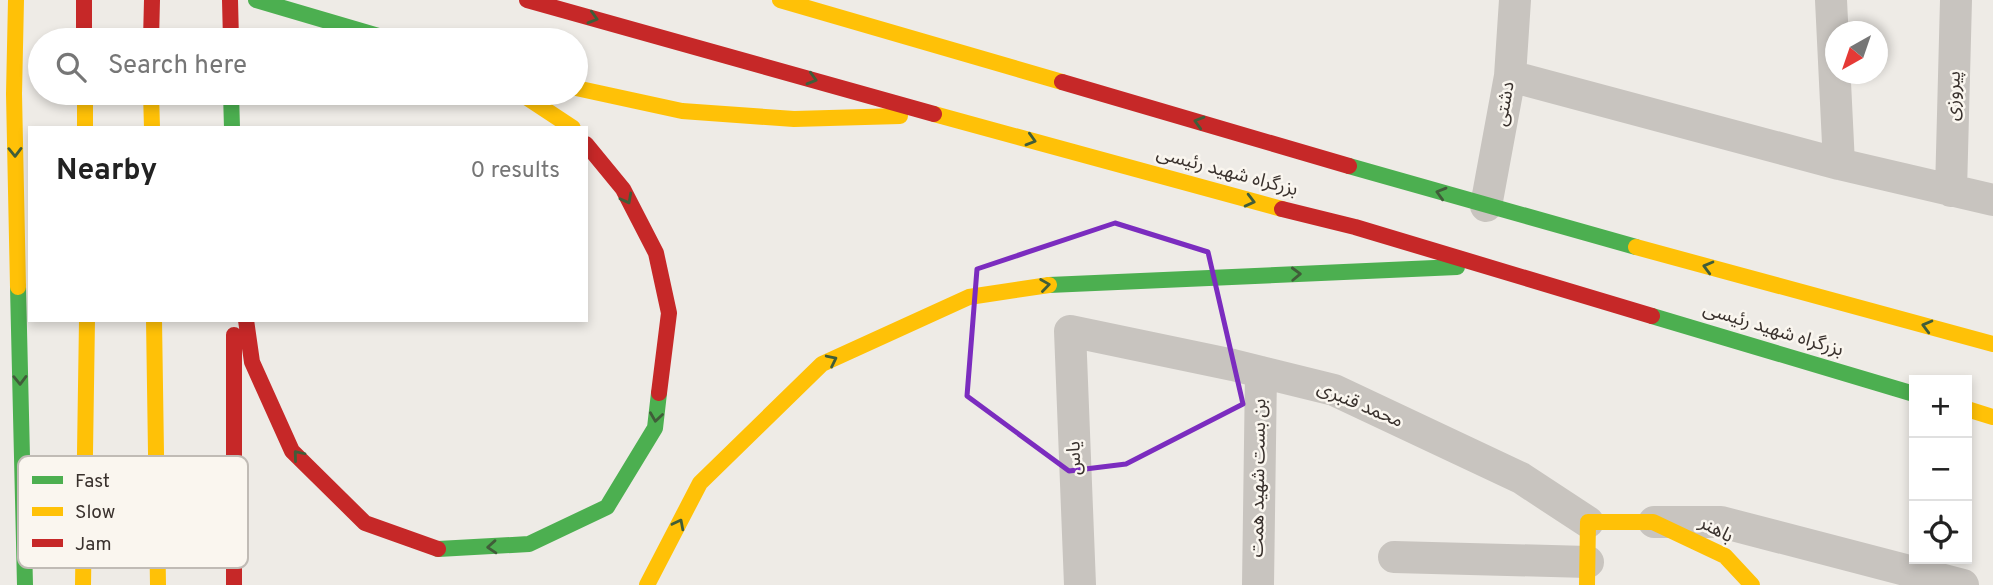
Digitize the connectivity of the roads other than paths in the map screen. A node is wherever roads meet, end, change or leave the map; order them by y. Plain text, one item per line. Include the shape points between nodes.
1 (152, 0) edge
2 (230, 0) edge
3 (256, 0) edge
4 (527, 0) edge
5 (780, 0) edge
6 (814, 0) edge
7 (1515, 0) edge
8 (1831, 0) edge
9 (1956, 0) edge
10 (16, 5) edge
11 (84, 8) edge
12 (866, 24) junction
13 (84, 28) edge
14 (151, 28) edge
15 (231, 28) edge
16 (350, 28) edge
17 (1510, 76) junction
18 (588, 91) edge
19 (14, 94) junction
20 (85, 105) edge
21 (151, 105) edge
22 (231, 105) edge
23 (538, 105) edge
24 (937, 114) junction
25 (0, 123) edge
26 (85, 126) edge
27 (152, 126) edge
28 (232, 126) edge
29 (570, 126) edge
30 (588, 147) edge
31 (1839, 164) junction
32 (1951, 191) junction
33 (1993, 200) edge
34 (1486, 206) junction
35 (1486, 266) junction
36 (87, 322) edge
37 (154, 322) edge
38 (234, 322) edge
39 (246, 322) edge
40 (1070, 331) joint
41 (1993, 344) edge
42 (1261, 372) junction
43 (1909, 393) edge
44 (1972, 411) edge
45 (1993, 417) edge
46 (21, 456) edge
47 (85, 456) edge
48 (156, 456) edge
49 (234, 456) edge
50 (1588, 522) junction
51 (1653, 522) junction
52 (1394, 556) dead end
53 (1588, 574) edge
54 (648, 585) edge
55 (1080, 585) edge
56 (1258, 585) edge
57 (1752, 585) edge
58 (1963, 585) edge

1 - 14 main road
2 - 15 main road
3 - 16 main road
4 -> 24 main road, بزرگراه شهید رئیسی
5 - 12 main road, بزرگراه شهید رئیسی
6 - 12 main road
7 - 17 street, دشتی
8 - 31 street
9 - 32 street, پیروزی
10 - 19 main road
11 - 13 main road
34 -> 12 main road, بزرگراه شهید رئیسی
17 - 31 street
17 - 34 street, دشتی
18 - 24 main road via 682,111 794,119
19 - 25 main road
19 -> 46 main road
20 - 26 main road
21 - 27 main road
22 - 28 main road
23 - 29 main road
24 -> 35 main road, بزرگراه شهید رئیسی
30 -> 39 main road via 622,190 656,253 669,313 655,428 607,507 529,544 504,546 442,550 365,523 292,451 252,362
31 - 32 street
32 - 33 street
41 -> 34 main road, بزرگراه شهید رئیسی
35 - 43 main road, بزرگراه شهید رئیسی
54 -> 35 main road via 700,483 822,364 969,297 1060,283
36 - 47 main road
37 - 48 main road
38 - 49 main road
40 - 42 street, محمد قنبری
40 - 55 street, یاس
42 - 50 street, محمد قنبری via 1334,390 1521,478
42 - 56 street, بن بست شهید همت
44 - 45 main road
50 - 51 main road
50 - 53 main road
51 - 57 main road, باهنر via 1726,556
51 - 58 street via 1721,522
52 - 53 street

